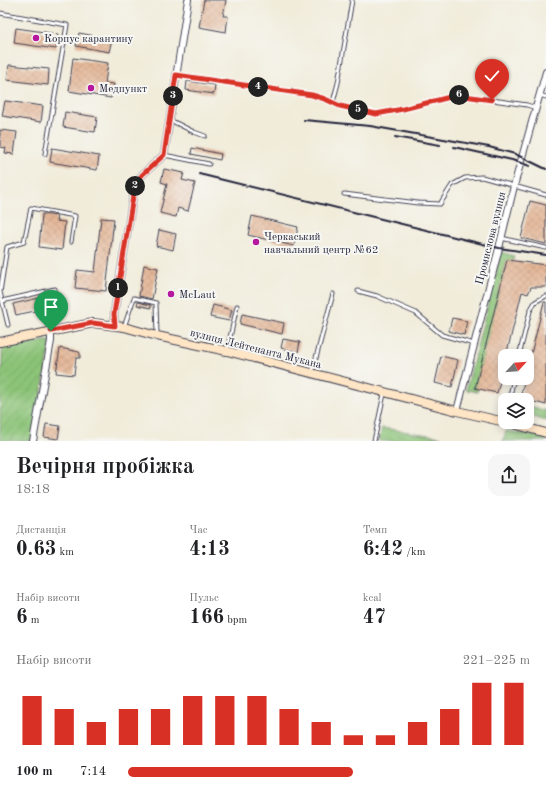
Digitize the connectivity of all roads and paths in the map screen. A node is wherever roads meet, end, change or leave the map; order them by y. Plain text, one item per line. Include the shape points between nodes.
1 (188, 0) edge
2 (352, 0) edge
3 (0, 13) edge
4 (546, 74) edge
5 (176, 75) junction
6 (543, 96) edge
7 (333, 102) junction
8 (536, 108) junction
9 (170, 120) junction
10 (205, 136) dead end
11 (45, 154) dead end
12 (164, 155) junction
13 (209, 164) dead end
14 (514, 186) junction
15 (344, 194) dead end
16 (546, 195) edge
17 (501, 238) junction
18 (71, 242) dead end
19 (546, 248) edge
20 (55, 289) dead end
21 (358, 291) dead end
22 (0, 292) edge
23 (333, 294) dead end
24 (546, 296) edge
25 (2, 301) junction
26 (237, 306) dead end
27 (8, 325) dead end
28 (120, 327) junction
29 (51, 331) junction
30 (157, 336) junction
31 (0, 342) edge
32 (474, 344) junction
33 (521, 349) edge
34 (227, 351) junction
35 (312, 373) junction
36 (384, 392) junction
37 (457, 411) junction
38 (498, 419) edge
39 (533, 429) edge
40 (546, 433) edge
41 (33, 441) edge
42 (374, 441) edge

1 - 5 street
2 - 7 lane
3 - 11 lane via 67,25
4 - 6 street, Промислова вулиця
5 - 7 lane via 312,95
5 - 9 street
6 - 8 street, Промислова вулиця
7 - 8 lane via 376,114 458,95
8 - 14 street, Промислова вулиця
9 - 10 lane
9 - 12 street
12 - 13 lane
12 - 28 street via 135,184 114,314
14 - 15 lane via 482,178 464,178 452,185 440,204 418,204
14 - 16 lane
14 - 17 street, Промислова вулиця
17 - 19 lane
17 - 32 street, Промислова вулиця
18 - 22 lane via 75,216 31,208 24,242 7,247
20 - 25 lane
21 - 32 lane via 377,296 416,313 442,335
22 - 25 lane
23 - 35 lane
24 - 33 lane via 535,302 530,311
25 - 27 lane
26 - 34 lane
28 - 29 main road, вулиця Лейтенанта Мукана via 93,323
28 - 30 main road, вулиця Лейтенанта Мукана
28 - 30 lane via 134,298 156,303
29 - 31 main road, вулиця Лейтенанта Мукана
29 - 41 street
30 - 34 main road, вулиця Лейтенанта Мукана
32 - 37 street, Промислова вулиця
34 - 35 main road, вулиця Лейтенанта Мукана
35 - 36 main road, вулиця Лейтенанта Мукана
36 - 37 main road, вулиця Лейтенанта Мукана
36 - 42 lane
37 - 38 main road, вулиця Лейтенанта Мукана
39 - 40 main road, вулиця Лейтенанта Мукана

